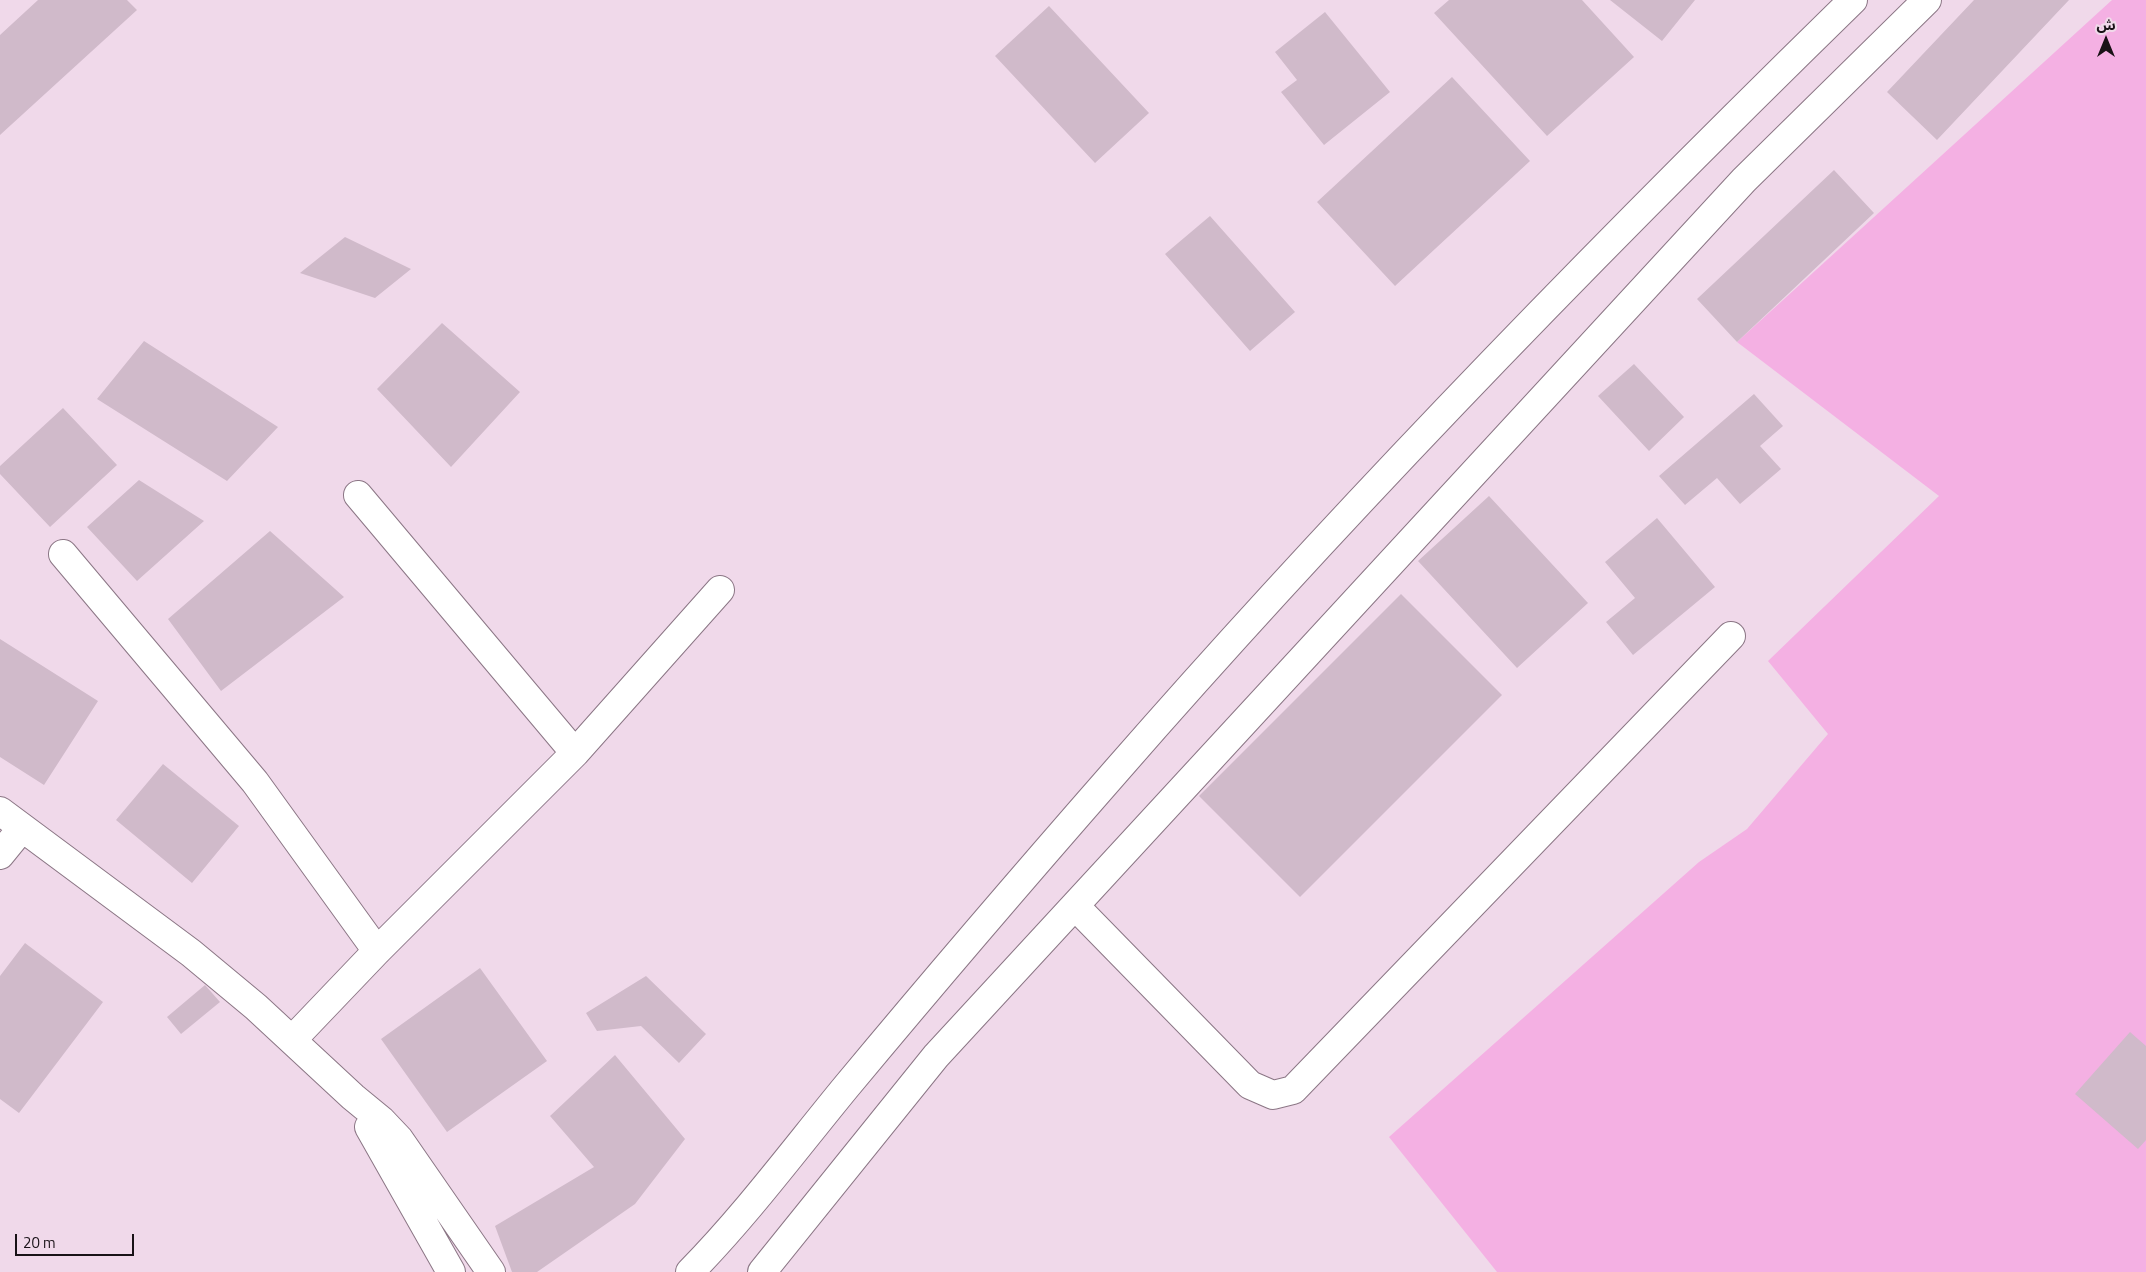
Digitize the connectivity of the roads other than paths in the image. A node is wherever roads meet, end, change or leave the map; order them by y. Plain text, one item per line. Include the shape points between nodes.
1 (1854, 0) edge
2 (1927, 0) edge
3 (358, 495) dead end
4 (63, 554) dead end
5 (720, 590) dead end
6 (1731, 636) dead end
7 (575, 754) junction
8 (0, 811) edge
9 (22, 828) junction
10 (0, 855) edge
11 (1076, 907) junction
12 (376, 951) junction
13 (292, 1040) junction
14 (353, 1097) junction
15 (451, 1272) edge
16 (491, 1272) edge
17 (690, 1272) edge
18 (762, 1272) edge

1 - 17 street via 1715,134 1571,280 1362,499 1171,708 992,913
2 - 11 street via 1744,180
3 - 7 street
4 - 12 street via 255,782
5 - 7 street
6 - 11 street via 1293,1090 1274,1095 1250,1085
7 - 12 street
8 - 9 street
9 - 10 street
9 - 13 street via 191,953
11 - 18 street via 936,1056
12 - 13 street
13 - 14 street
14 - 15 street
14 - 16 street via 395,1134

